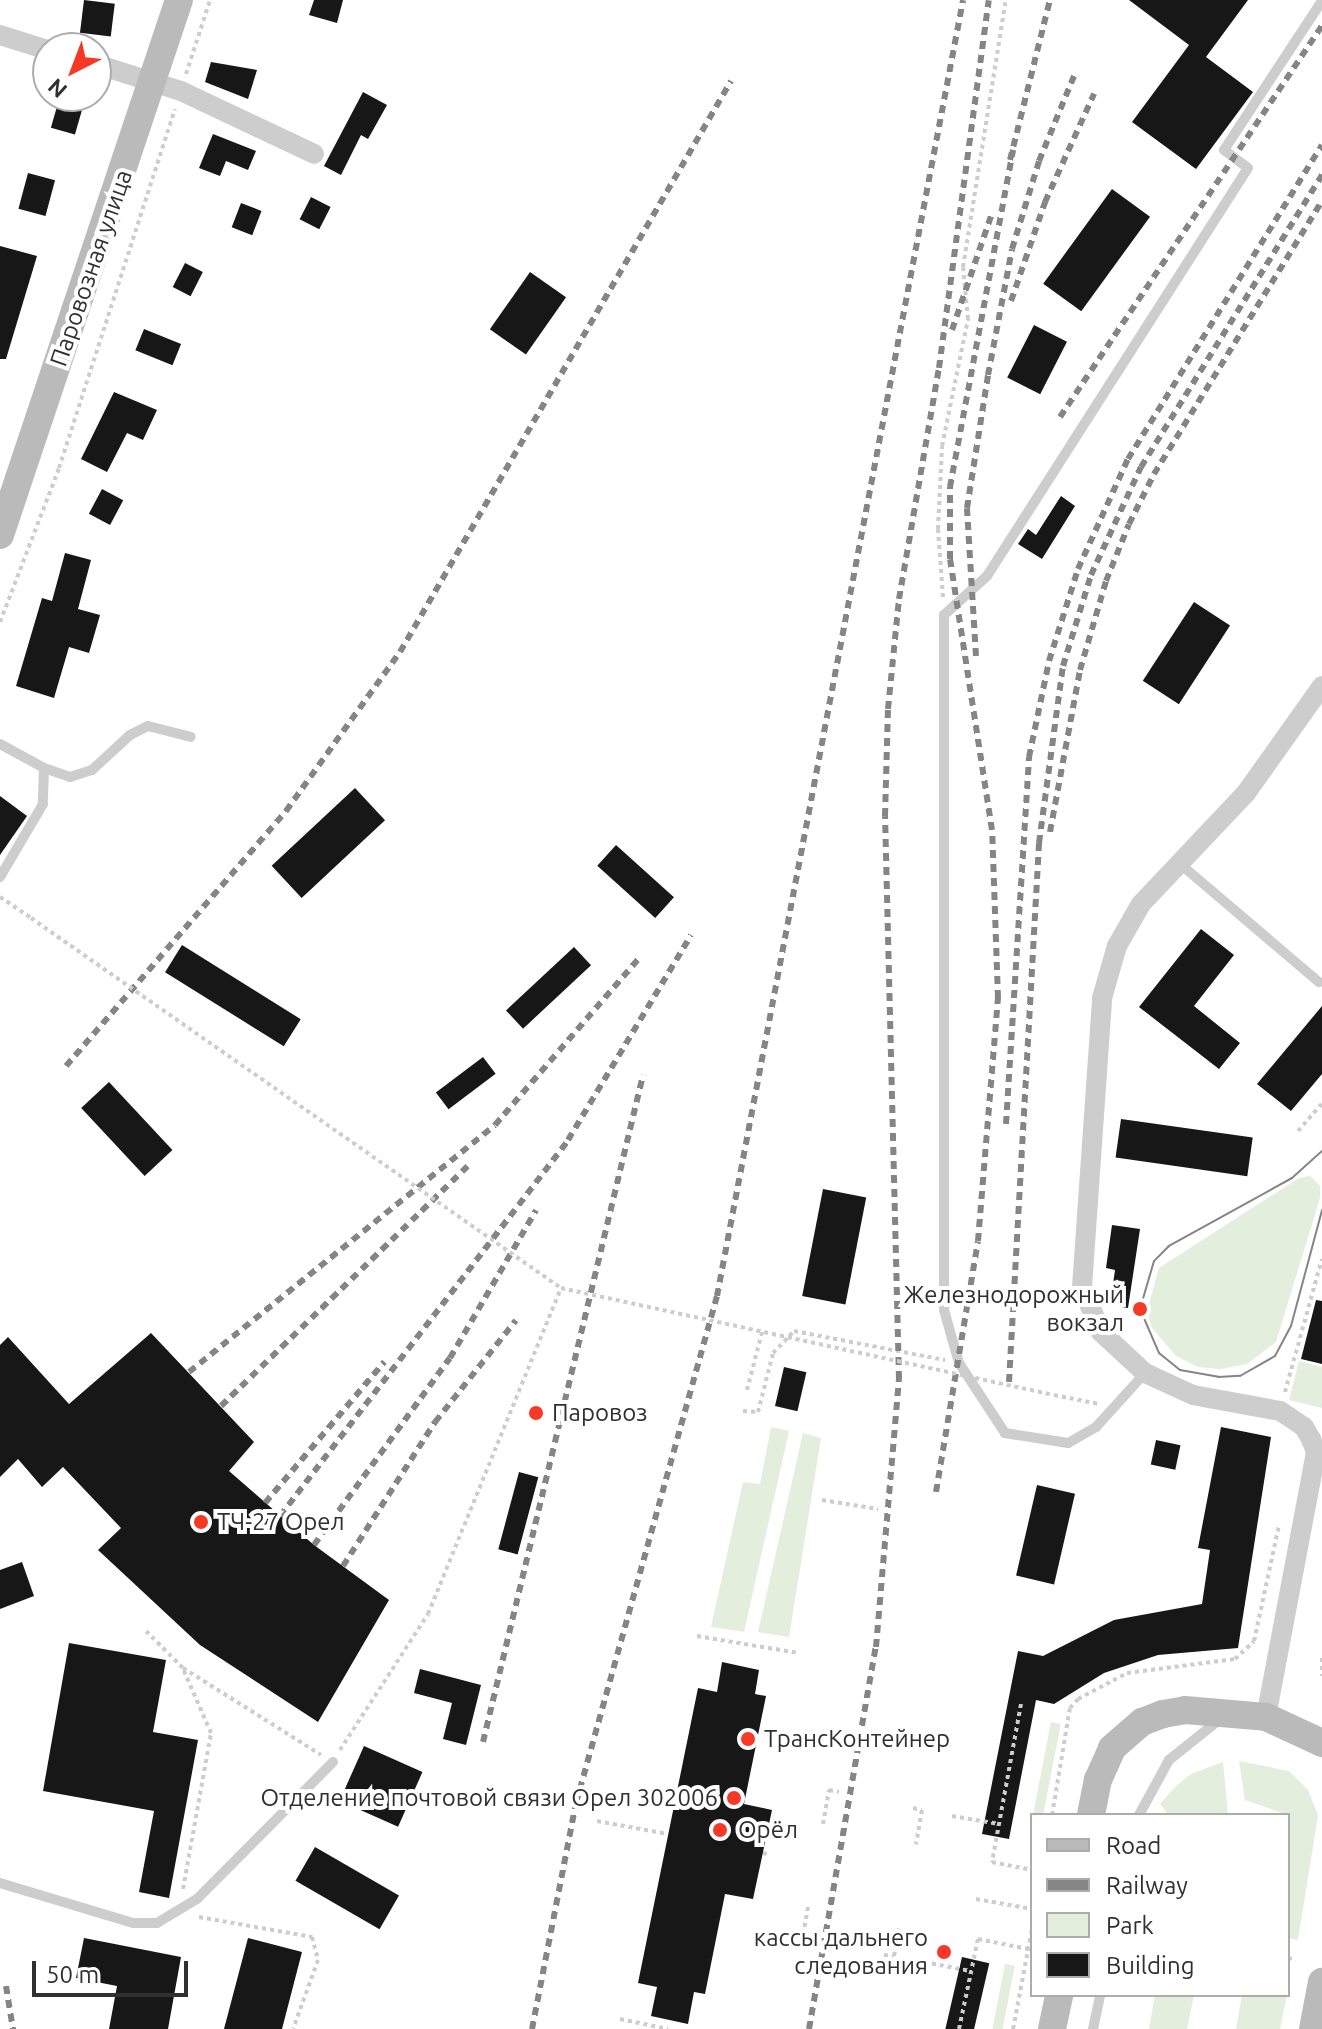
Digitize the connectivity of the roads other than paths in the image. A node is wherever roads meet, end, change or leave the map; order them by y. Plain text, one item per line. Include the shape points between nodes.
1 (179, 0) edge
2 (1322, 1) edge
3 (0, 35) edge
4 (32, 45) edge
5 (112, 69) edge
6 (154, 82) junction
7 (314, 154) dead end
8 (0, 535) edge
9 (1322, 686) edge
10 (191, 737) dead end
11 (0, 744) edge
12 (44, 768) junction
13 (1179, 863) junction
14 (0, 877) edge
15 (1319, 982) dead end
16 (1145, 1373) junction
17 (1319, 1451) edge
18 (1255, 1716) junction
19 (1322, 1743) edge
20 (333, 1762) road end
21 (1091, 1813) edge
22 (1140, 1813) edge
23 (0, 1883) edge
24 (1322, 1982) edge
25 (1059, 1997) edge
26 (1100, 1997) edge
27 (1052, 2029) edge
28 (1093, 2029) edge
29 (1313, 2029) edge

1 - 6 main road, Паровозная улица
2 - 16 lane via 1224,150 1248,168 987,576 944,615 944,1310 959,1363 1005,1433 1068,1443 1096,1427
3 - 4 street
5 - 6 street
6 - 7 street
6 - 8 main road, Паровозная улица
9 - 13 street via 1246,793
10 - 12 lane via 148,726 130,735 92,770 70,777
11 - 12 lane
12 - 14 lane via 43,804
13 - 15 lane
13 - 16 street via 1128,924 1108,971 1084,1257 1082,1287 1089,1311 1120,1354
16 - 17 street via 1193,1395 1280,1411 1304,1427
17 - 18 street
18 - 19 main road
18 - 21 main road via 1185,1710 1142,1722 1103,1763
18 - 22 lane via 1219,1720 1169,1760
20 - 23 lane via 178,1913 157,1923 133,1923
24 - 29 main road
25 - 27 main road
26 - 28 lane

